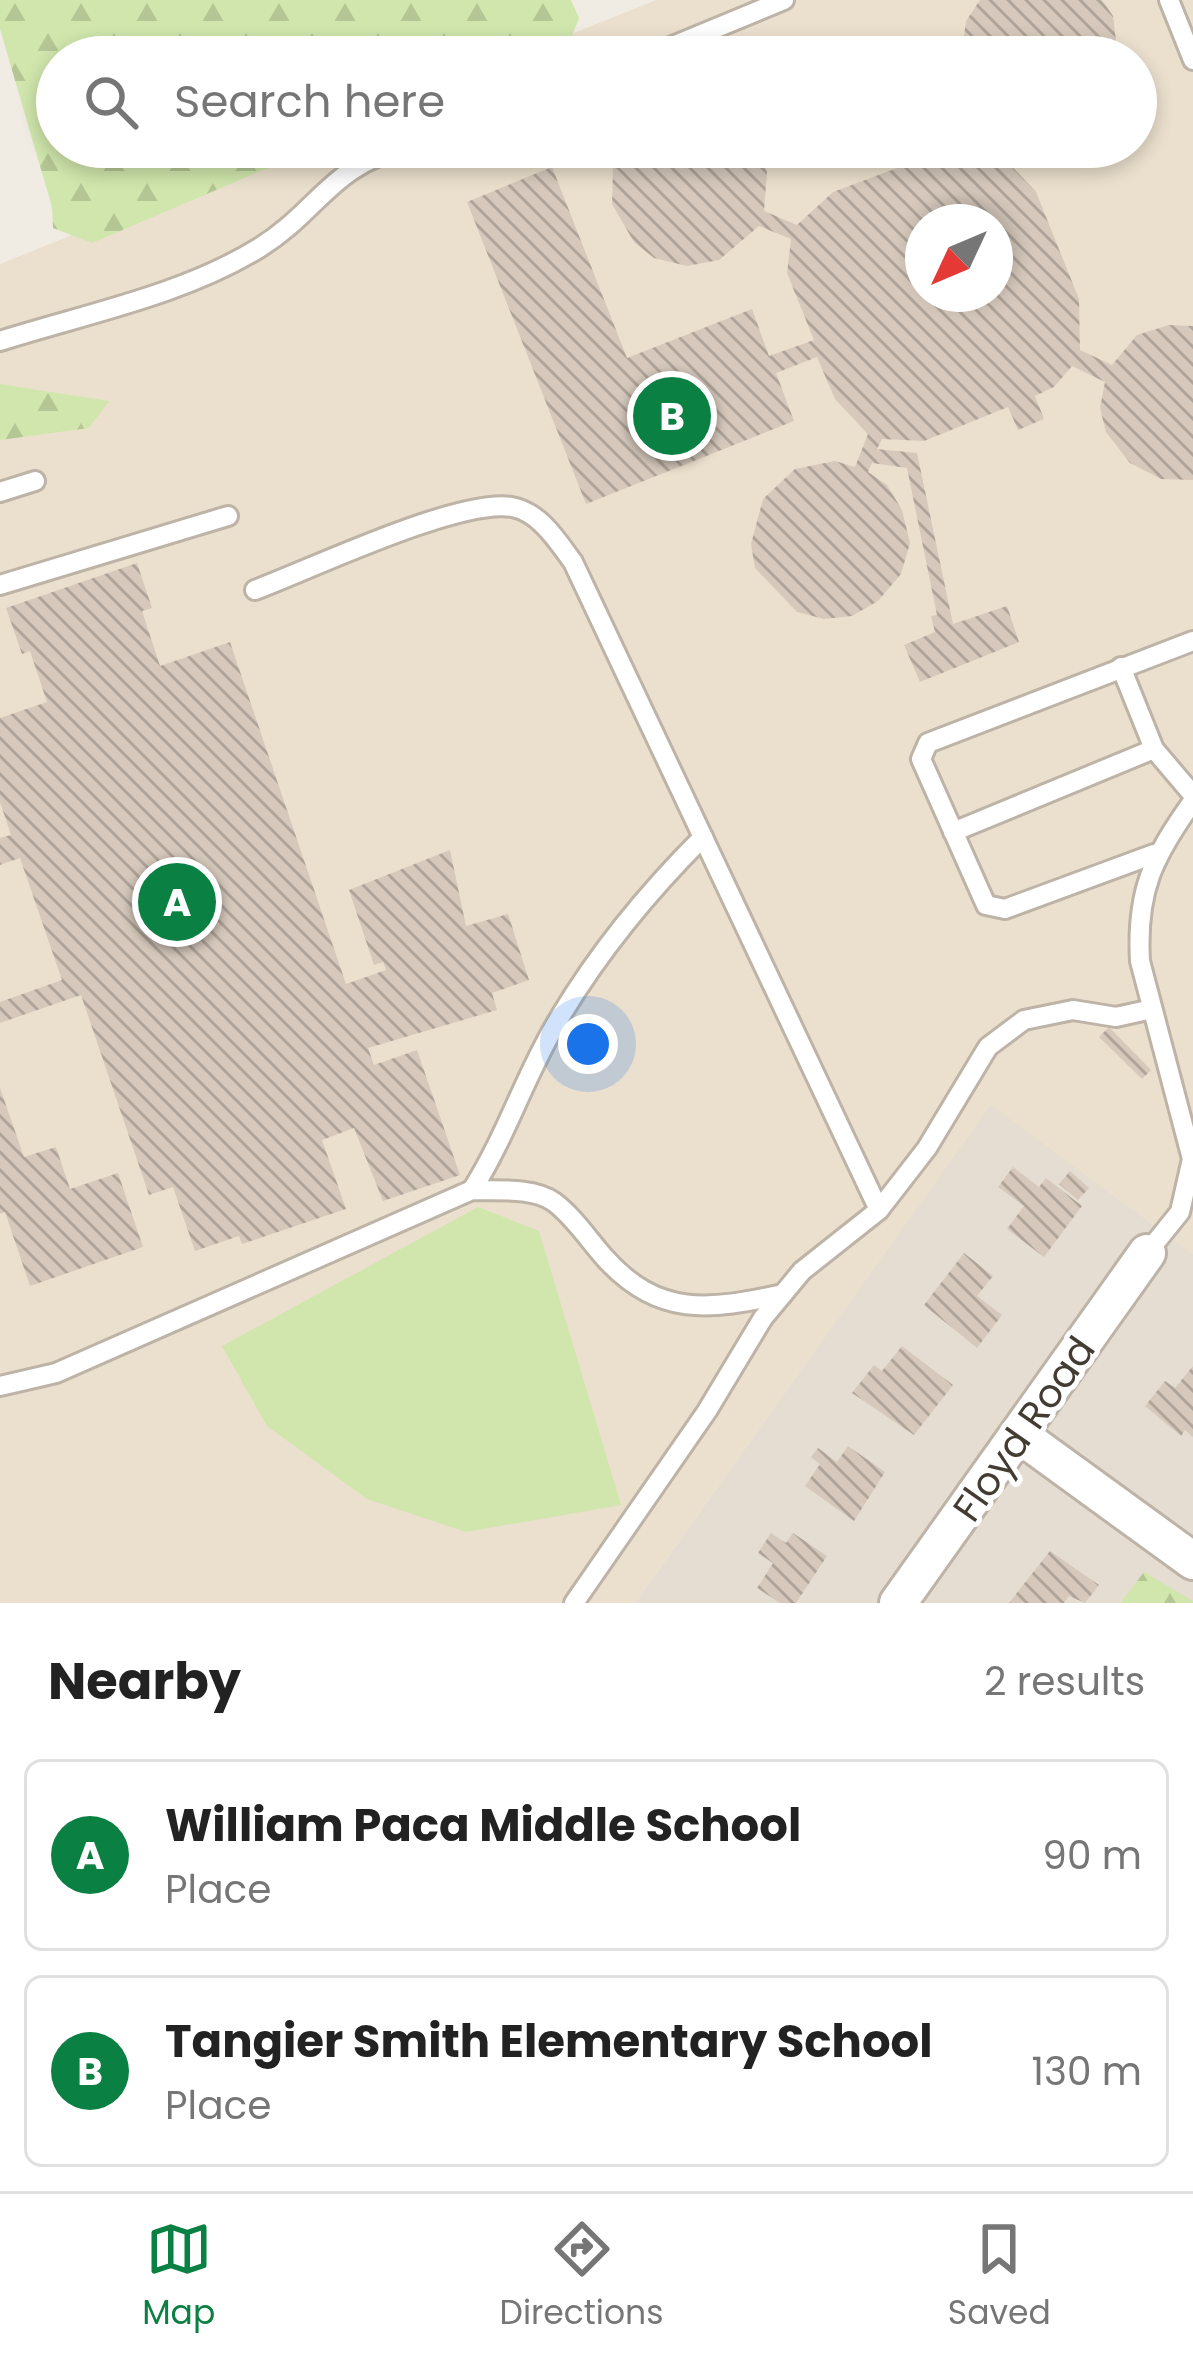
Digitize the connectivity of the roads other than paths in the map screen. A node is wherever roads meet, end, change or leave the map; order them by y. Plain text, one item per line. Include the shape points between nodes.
1 (784, 0) edge
2 (1172, 1) edge
3 (697, 36) edge
4 (1193, 60) edge
5 (350, 168) edge
6 (0, 341) edge
7 (35, 481) dead end
8 (0, 492) edge
9 (228, 516) dead end
10 (0, 585) edge
11 (255, 590) dead end
12 (1193, 641) edge
13 (1121, 667) junction
14 (1154, 749) junction
15 (1193, 798) edge
16 (952, 832) junction
17 (703, 837) junction
18 (1154, 854) junction
19 (1153, 1010) junction
20 (472, 1190) junction
21 (879, 1210) junction
22 (1147, 1253) joint
23 (783, 1294) junction
24 (0, 1386) edge
25 (1021, 1436) junction
26 (1193, 1561) edge
27 (574, 1603) edge
28 (898, 1603) edge

1 - 3 lane
2 - 4 lane
5 - 6 lane via 276,235 218,270
7 - 8 lane
9 - 10 lane
11 - 17 lane via 469,510 515,507 548,527 573,562
12 - 13 lane
13 - 14 lane
13 - 16 lane via 928,743 921,759
14 - 15 lane
14 - 16 lane
15 - 18 lane
16 - 18 lane via 986,905 1005,909
17 - 20 lane via 640,899 558,1019
17 - 21 lane
18 - 19 lane via 1138,928
19 - 21 lane via 1116,1017 1073,1010 1024,1021 988,1047
19 - 22 lane via 1192,1159 1180,1212
20 - 23 lane via 554,1202 628,1284 658,1300 717,1308
20 - 24 lane via 56,1372
21 - 23 lane
22 - 25 street, Floyd Road
23 - 27 lane
25 - 26 street
25 - 28 street, Floyd Road

